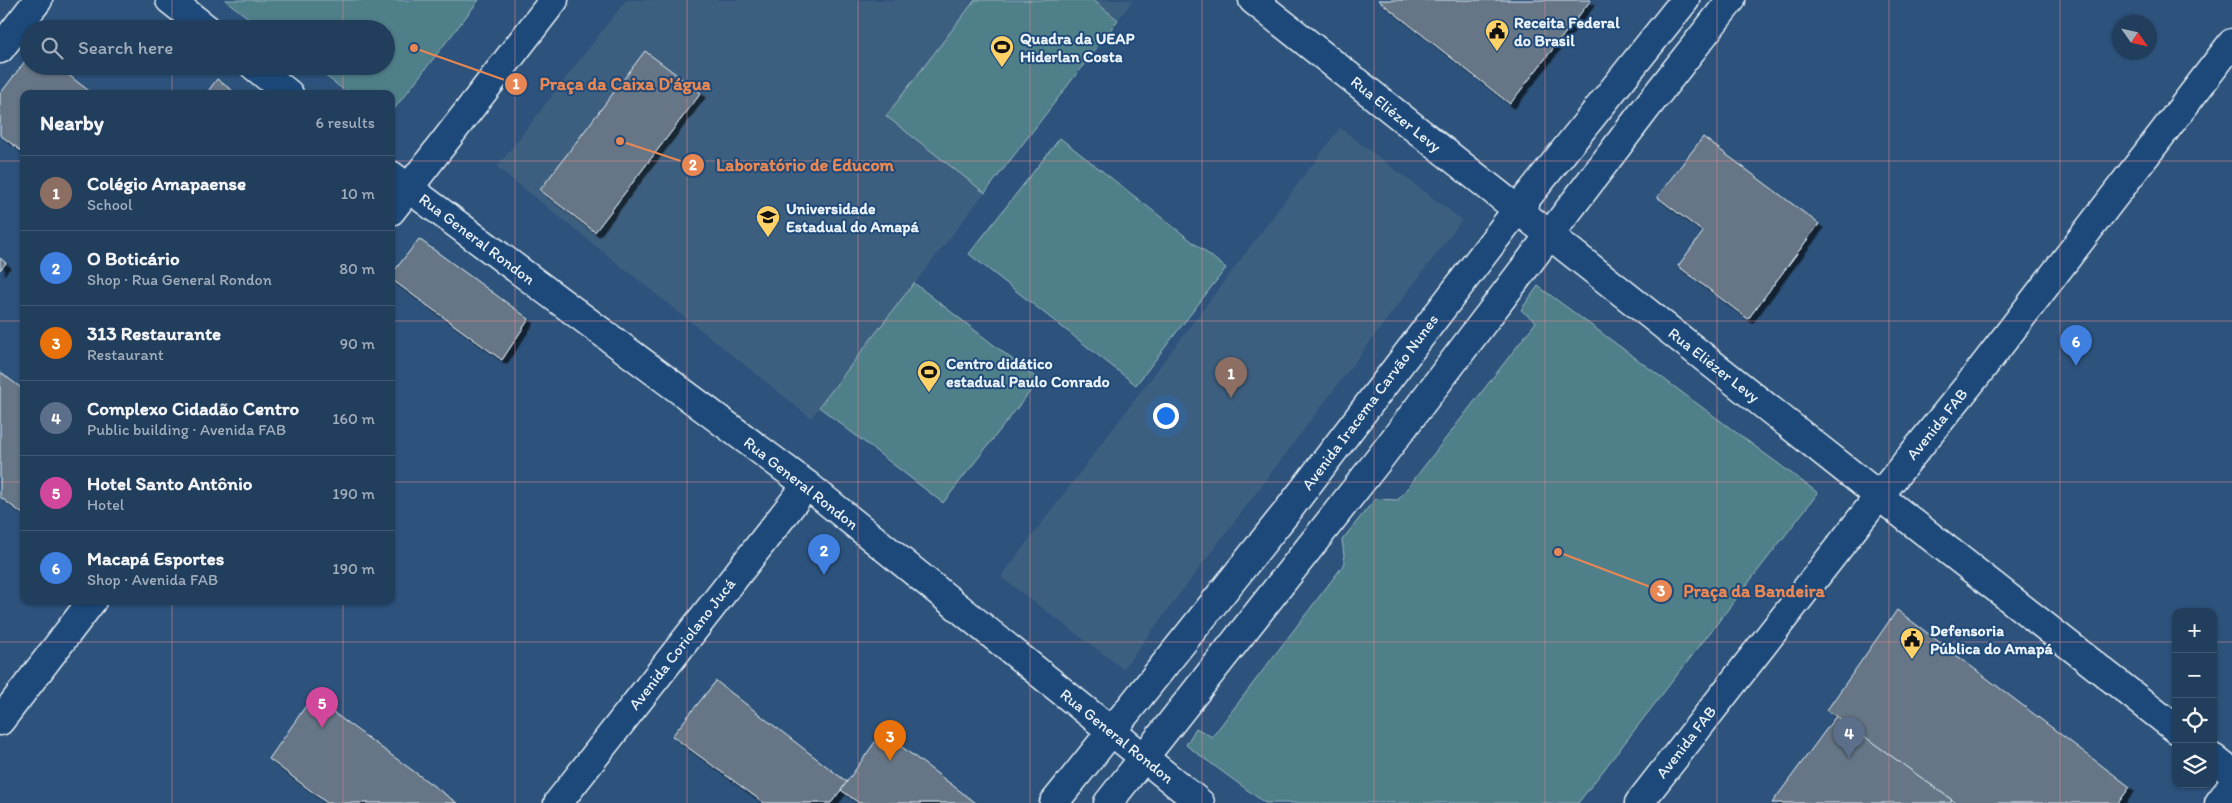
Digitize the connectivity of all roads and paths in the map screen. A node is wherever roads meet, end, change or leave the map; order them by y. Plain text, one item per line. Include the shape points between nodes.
1 (38, 0) edge
2 (170, 0) edge
3 (554, 0) edge
4 (1253, 0) edge
5 (1685, 0) edge
6 (1731, 0) edge
7 (22, 20) edge
8 (195, 20) edge
9 (20, 23) edge
10 (2232, 43) edge
11 (0, 49) edge
12 (265, 75) edge
13 (284, 90) edge
14 (400, 182) edge
15 (395, 198) edge
16 (1517, 210) junction
17 (1548, 235) junction
18 (1348, 431) junction
19 (1380, 458) junction
20 (807, 485) junction
21 (1879, 496) junction
22 (1286, 513) junction
23 (1317, 538) junction
24 (89, 605) edge
25 (0, 721) edge
26 (2172, 726) edge
27 (1111, 732) junction
28 (1144, 758) junction
29 (2217, 761) edge
30 (2232, 773) edge
31 (2232, 786) edge
32 (558, 803) edge
33 (1054, 803) edge
34 (1108, 803) edge
35 (1200, 803) edge
36 (1639, 803) edge
37 (2219, 803) edge

1 - 7 street
2 - 8 street
3 - 14 street
4 - 16 street, Rua Eliézer Levy
5 - 16 street, Avenida Iracema Carvão Nunes
6 - 17 street
9 - 11 street
10 - 21 street, Avenida FAB via 1976,376
12 - 13 street
14 - 15 street
14 - 20 street, Rua General Rondon
16 - 17 street, Rua Eliézer Levy
16 - 18 street, Avenida Iracema Carvão Nunes
17 - 19 street
17 - 21 street, Rua Eliézer Levy
18 - 19 street
18 - 22 street, Avenida Iracema Carvão Nunes
19 - 23 street
20 - 27 street, Rua General Rondon
20 - 32 street, Avenida Coriolano Jucá
21 - 26 street, Rua Eliézer Levy
21 - 36 street, Avenida FAB
22 - 23 street
22 - 27 street, Avenida Iracema Carvão Nunes
23 - 28 street
24 - 25 street
27 - 28 street, Rua General Rondon
27 - 33 street, Avenida Iracema Carvão Nunes
28 - 34 street
28 - 35 street, Rua General Rondon
29 - 30 street
31 - 37 street

